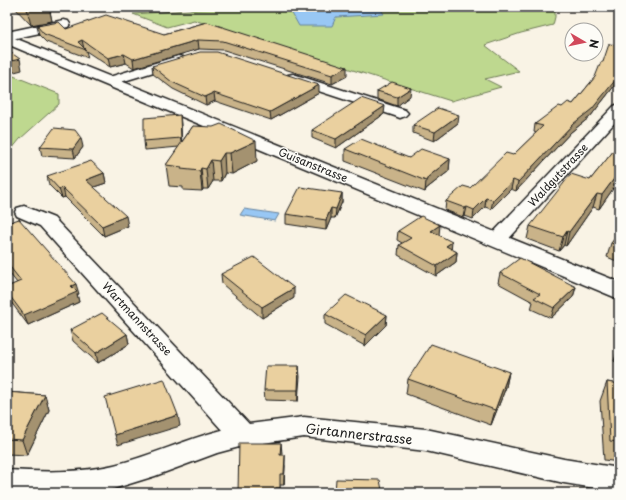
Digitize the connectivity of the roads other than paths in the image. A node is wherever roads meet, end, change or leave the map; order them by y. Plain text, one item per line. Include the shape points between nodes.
1 (64, 24) dead end
2 (7, 37) edge
3 (192, 56) edge
4 (280, 74) edge
5 (111, 81) junction
6 (619, 109) edge
7 (400, 113) dead end
8 (24, 212) dead end
9 (497, 240) junction
10 (619, 291) edge
11 (243, 435) junction
12 (619, 480) edge
13 (7, 482) edge

1 - 2 street
2 - 5 street, Guisanstrasse
3 - 5 street
4 - 7 street
5 - 9 street, Guisanstrasse
6 - 9 street, Waldgutstrasse
8 - 11 street, Wartmannstrasse via 47,222
9 - 10 street, Guisanstrasse
11 - 12 street, Girtannerstrasse via 304,427 426,440 564,471
11 - 13 street, Girtannerstrasse via 113,477 50,484

